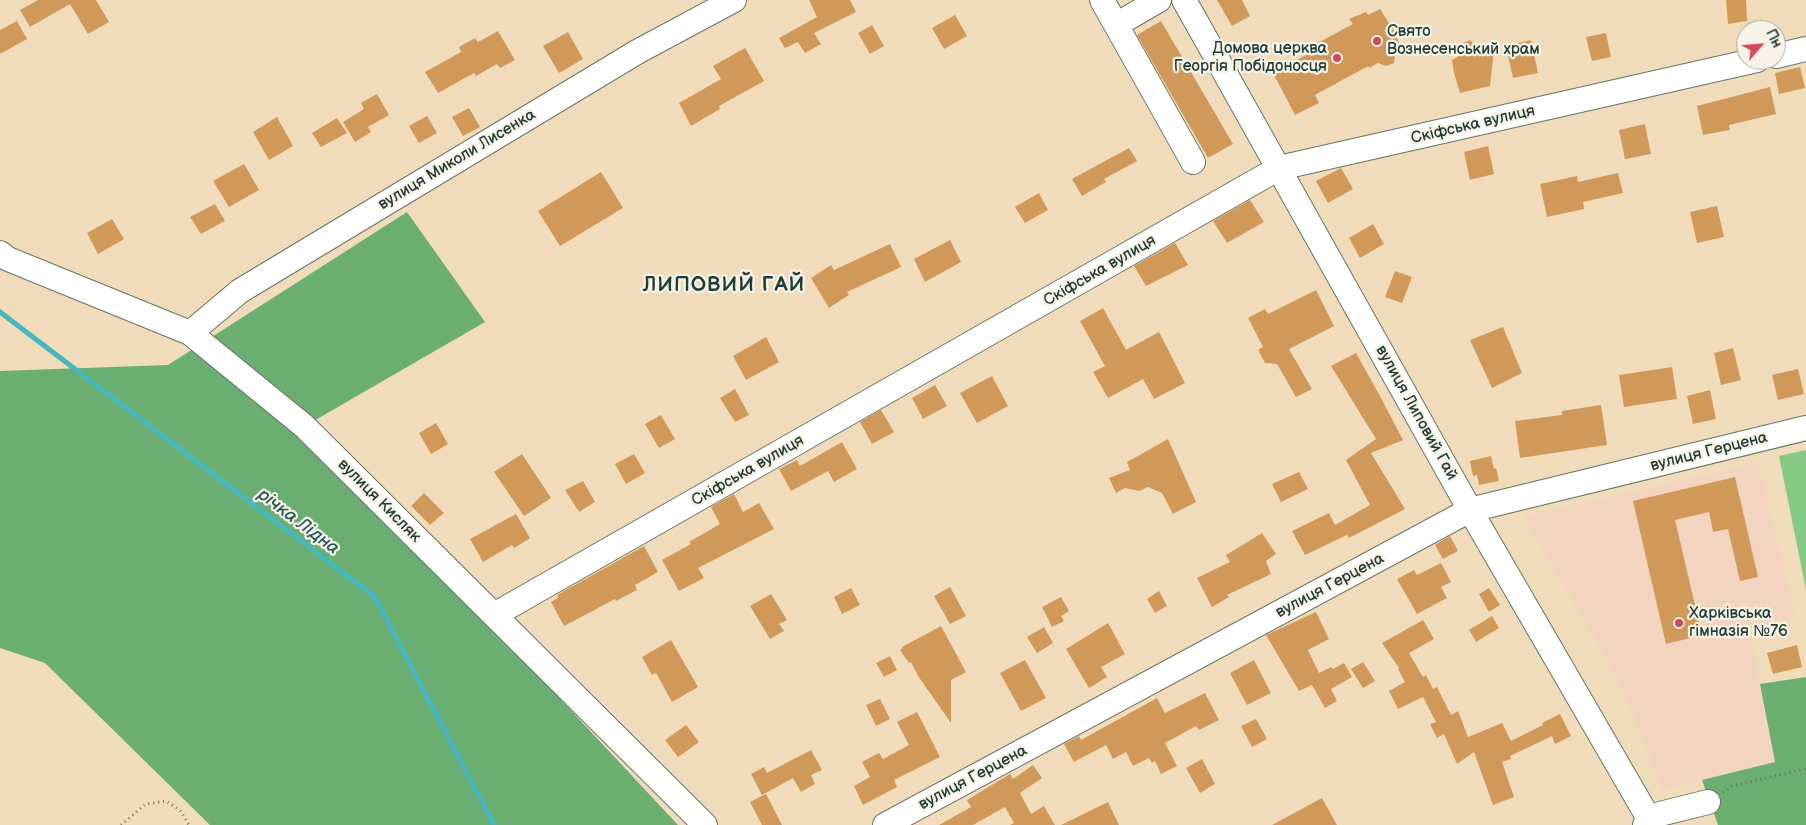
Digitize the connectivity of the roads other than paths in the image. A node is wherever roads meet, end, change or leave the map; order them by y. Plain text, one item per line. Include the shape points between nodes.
1 (734, 0) edge
2 (1102, 0) edge
3 (1159, 0) edge
4 (1184, 0) edge
5 (1116, 25) junction
6 (1806, 49) edge
7 (1786, 54) edge
8 (1736, 65) edge
9 (1193, 162) dead end
10 (1279, 168) junction
11 (0, 253) edge
12 (190, 333) junction
13 (1806, 428) edge
14 (1470, 510) junction
15 (494, 615) junction
16 (1708, 802) road end
17 (1646, 821) edge
18 (705, 825) edge
19 (885, 825) edge

1 - 12 street, вулиця Миколи Лисенка via 637,52 240,291
2 - 5 street
3 - 5 street
4 - 10 street, вулиця Липовий Гай
5 - 9 street
6 - 7 street
8 - 10 street, Скіфська вулиця
10 - 14 street, вулиця Липовий Гай
10 - 15 street, Скіфська вулиця
11 - 12 street, вулиця Кисляк
12 - 15 street, вулиця Кисляк via 304,426
13 - 14 street, вулиця Герцена
14 - 17 street, вулиця Липовий Гай
14 - 19 street, вулиця Герцена
15 - 18 street, вулиця Кисляк
16 - 17 street

